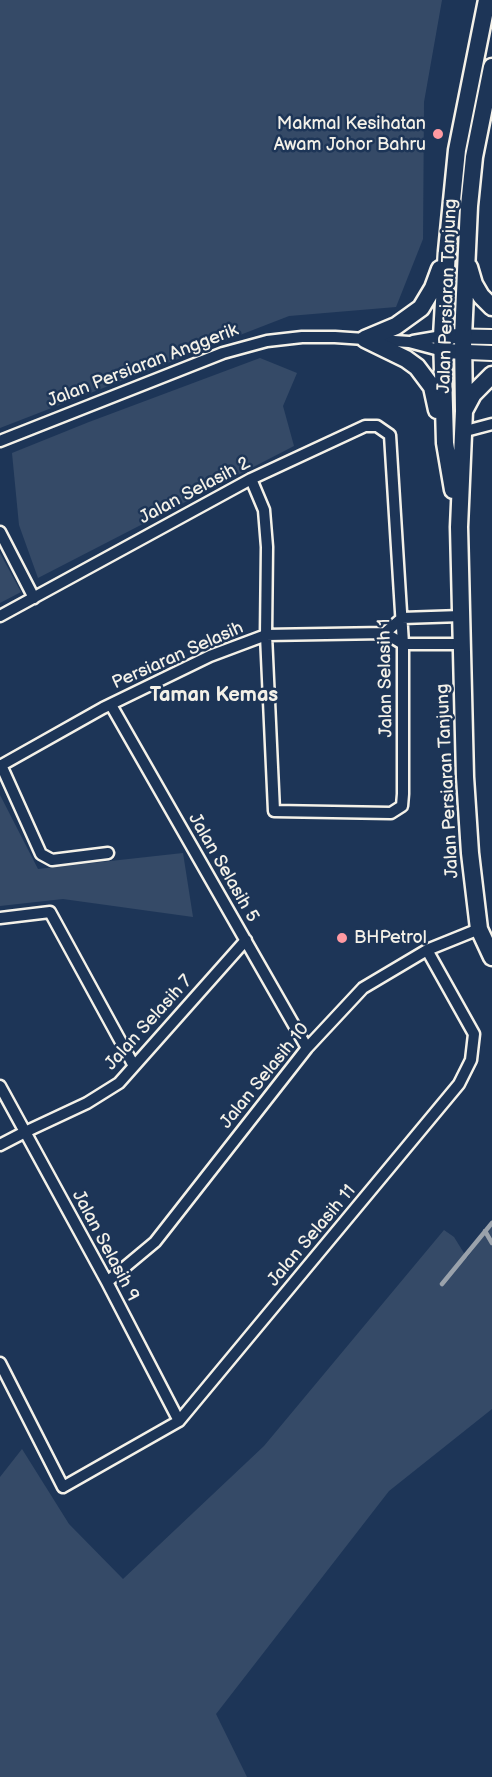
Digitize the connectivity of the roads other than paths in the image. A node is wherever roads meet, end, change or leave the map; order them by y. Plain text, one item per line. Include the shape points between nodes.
1 (487, 0) edge
2 (492, 67) edge
3 (447, 251) junction
4 (466, 255) junction
5 (492, 307) edge
6 (492, 337) edge
7 (365, 339) junction
8 (410, 342) junction
9 (443, 344) junction
10 (463, 345) junction
11 (492, 353) edge
12 (492, 375) edge
13 (464, 411) junction
14 (492, 424) edge
15 (377, 426) joint
16 (462, 432) junction
17 (0, 441) edge
18 (446, 442) junction
19 (251, 479) junction
20 (459, 527) junction
21 (0, 532) edge
22 (34, 598) junction
23 (0, 616) edge
24 (461, 616) junction
25 (402, 618) junction
26 (385, 633) junction
27 (266, 635) junction
28 (403, 644) junction
29 (461, 644) junction
30 (111, 705) junction
31 (0, 766) edge
32 (108, 853) dead end
33 (0, 918) edge
34 (479, 929) junction
35 (246, 940) junction
36 (427, 950) junction
37 (492, 957) edge
38 (307, 1048) junction
39 (134, 1066) junction
40 (0, 1086) edge
41 (25, 1131) junction
42 (0, 1145) edge
43 (106, 1282) junction
44 (0, 1363) edge
45 (179, 1421) junction

1 - 3 main road, Jalan Persiaran Tanjung via 457,150
2 - 4 main road, Jalan Persiaran Tanjung via 474,157
3 - 7 main road via 421,308 408,320
3 - 9 main road, Jalan Persiaran Tanjung
4 - 5 main road via 474,284
4 - 10 main road, Jalan Persiaran Tanjung
6 - 10 street, Jalan Persiaran Anggerik
7 - 8 street, Jalan Persiaran Anggerik
7 - 17 street, Jalan Persiaran Anggerik via 303,337 249,345
7 - 18 main road via 417,367 432,387
8 - 9 street, Jalan Persiaran Anggerik
8 - 9 street, Jalan Persiaran Anggerik
9 - 10 street, Jalan Persiaran Anggerik
9 - 18 main road, Jalan Persiaran Tanjung
10 - 11 street, Jalan Persiaran Anggerik
10 - 13 main road, Jalan Persiaran Tanjung
12 - 13 main road via 473,394
13 - 16 main road, Jalan Persiaran Tanjung
14 - 16 street
15 - 19 street, Jalan Selasih 2 via 365,426
15 - 25 street, Jalan Selasih 1 via 390,435
16 - 20 main road, Jalan Persiaran Tanjung
18 - 20 main road, Jalan Persiaran Tanjung
19 - 22 street, Jalan Selasih 2
19 - 27 street via 264,510
20 - 24 main road, Jalan Persiaran Tanjung
21 - 22 street
22 - 23 street, Jalan Selasih 2
24 - 25 street
24 - 29 main road, Jalan Persiaran Tanjung
25 - 26 street
25 - 28 street, Jalan Selasih 1
26 - 27 street, Persiaran Selasih
26 - 28 street
27 - 28 street, Jalan Selasih 1 via 274,812 391,813 402,806
27 - 30 street, Persiaran Selasih via 210,656
28 - 29 street
29 - 34 main road, Jalan Persiaran Tanjung via 470,853
30 - 31 street, Persiaran Selasih
30 - 35 street, Jalan Selasih 5
31 - 32 street via 41,854 52,860
33 - 39 street via 50,912
34 - 36 street, Jalan Selasih 10
34 - 37 main road, Jalan Persiaran Tanjung
35 - 38 street, Jalan Selasih 5
35 - 39 street, Jalan Selasih 7
36 - 38 street, Jalan Selasih 10 via 363,988
36 - 45 street, Jalan Selasih 11 via 474,1034 471,1060 459,1084
38 - 43 street, Jalan Selasih 10 via 155,1242
39 - 41 street, Jalan Selasih 7 via 119,1083 87,1103
40 - 41 street, Jalan Selasih 9
41 - 42 street, Jalan Selasih 7
41 - 43 street, Jalan Selasih 9
43 - 45 street, Jalan Selasih 9
44 - 45 street, Jalan Selasih 11 via 63,1486

